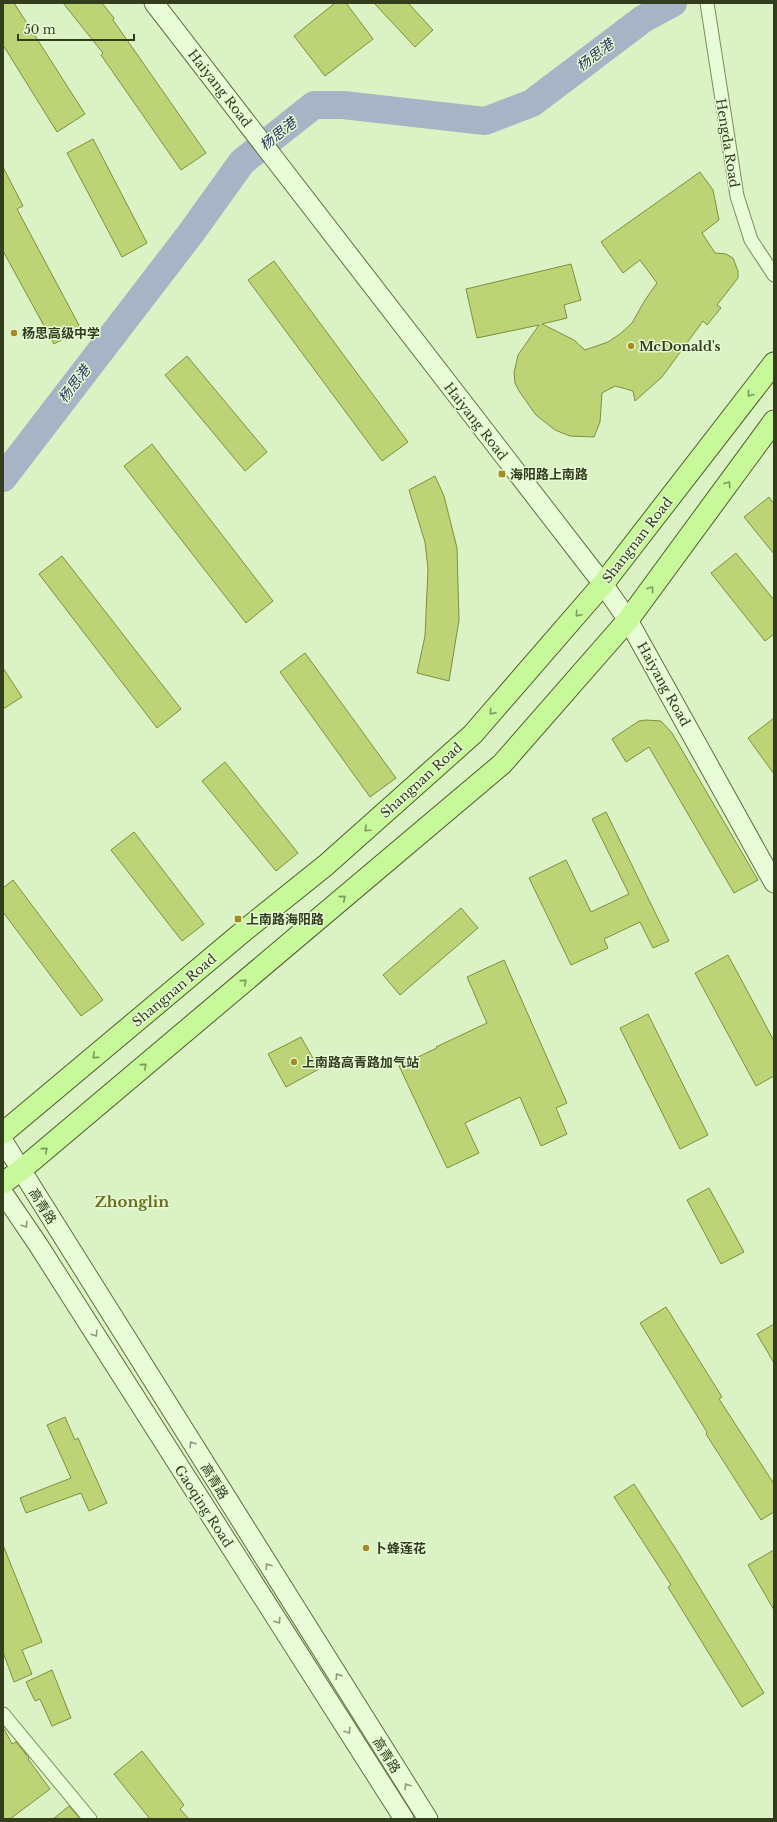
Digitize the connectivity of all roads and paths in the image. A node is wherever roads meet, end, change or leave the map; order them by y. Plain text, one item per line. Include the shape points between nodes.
1 (154, 3) edge
2 (707, 3) edge
3 (774, 275) edge
4 (774, 363) edge
5 (774, 421) edge
6 (603, 584) junction
7 (628, 620) junction
8 (774, 883) edge
9 (3, 1133) edge
10 (3, 1141) edge
11 (21, 1170) junction
12 (3, 1182) edge
13 (3, 1193) edge
14 (3, 1714) edge
15 (90, 1819) edge
16 (404, 1819) edge
17 (428, 1819) edge

1 - 6 main road, Haiyang Road
2 - 3 street, Hengda Road via 736,196 751,240
4 -> 6 main road, Shangnan Road
7 -> 5 main road
6 - 7 main road, Haiyang Road
6 -> 9 main road, Shangnan Road via 473,734 326,865
7 - 8 main road, Haiyang Road
11 -> 7 main road via 502,764
10 - 11 main road, 高青路
11 - 12 main road
17 -> 11 main road, 高青路
13 -> 16 main road, Gaoqing Road
14 - 15 street

